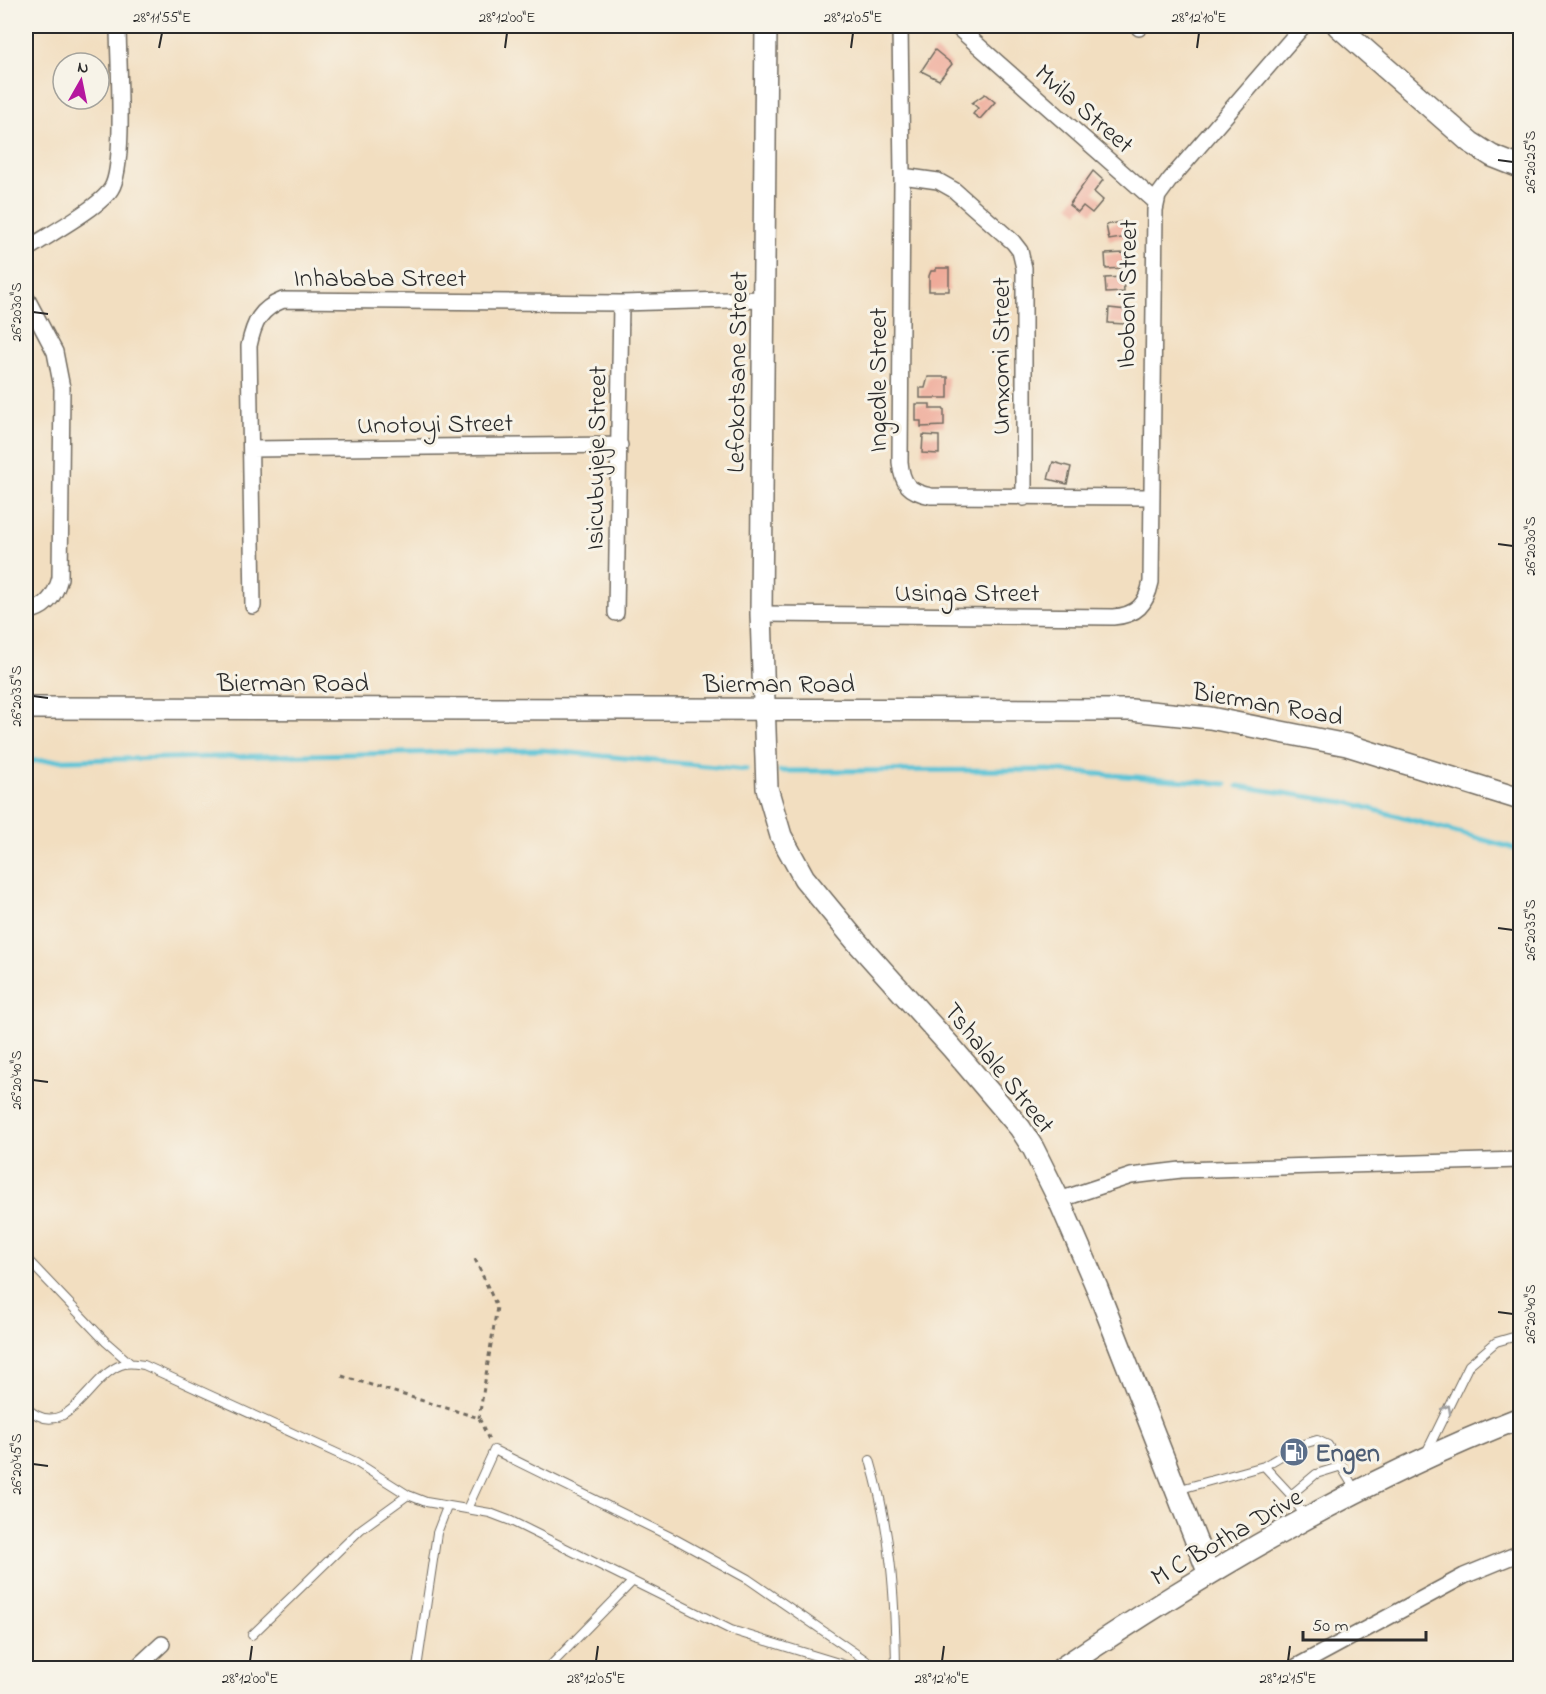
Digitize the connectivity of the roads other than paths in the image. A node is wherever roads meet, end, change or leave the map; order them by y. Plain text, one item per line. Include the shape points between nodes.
1 (118, 26) edge
2 (766, 26) edge
3 (900, 26) edge
4 (956, 26) edge
5 (1303, 26) edge
6 (1338, 26) edge
7 (1521, 167) edge
8 (902, 176) junction
9 (1156, 202) junction
10 (26, 250) edge
11 (26, 297) edge
12 (763, 299) junction
13 (621, 303) junction
14 (620, 445) junction
15 (251, 448) junction
16 (1150, 497) junction
17 (1024, 498) junction
18 (1151, 582) joint
19 (253, 606) dead end
20 (26, 612) edge
21 (616, 613) dead end
22 (761, 614) junction
23 (26, 708) edge
24 (763, 714) junction
25 (26, 718) edge
26 (1521, 800) edge
27 (1521, 807) edge
28 (1521, 1160) edge
29 (1059, 1200) junction
30 (26, 1258) edge
31 (1521, 1335) edge
32 (130, 1363) junction
33 (26, 1407) edge
34 (1521, 1418) edge
35 (870, 1460) dead end
36 (1422, 1461) junction
37 (1264, 1466) junction
38 (1342, 1466) junction
39 (1176, 1490) junction
40 (1357, 1494) junction
41 (408, 1495) junction
42 (1291, 1496) junction
43 (447, 1507) junction
44 (467, 1509) junction
45 (1307, 1520) junction
46 (1521, 1553) edge
47 (1209, 1574) junction
48 (632, 1582) junction
49 (252, 1635) dead end
50 (162, 1644) dead end
51 (136, 1668) edge
52 (417, 1668) edge
53 (548, 1668) edge
54 (855, 1668) edge
55 (877, 1668) edge
56 (896, 1668) edge
57 (1062, 1668) edge
58 (1294, 1668) edge

1 - 10 street via 119,157 112,189
2 - 12 main road, Lefokotsane Street
3 - 8 street, Ingedle Street
4 - 9 street, Mvila Street
5 - 9 street, Iboboni Street via 1169,181
6 - 7 main road via 1470,142
8 - 17 street, Umxomi Street via 946,185 1020,251 1024,268
8 - 17 street, Ingedle Street via 902,480 911,491 931,496
9 - 16 street, Iboboni Street
11 - 20 street via 56,352 62,388 62,434 60,578 46,604
12 - 13 street, Inhababa Street
12 - 22 main road, Lefokotsane Street
13 - 14 street, Isicubujeje Street
13 - 15 street, Inhababa Street via 283,300 272,304 260,313 249,346
14 - 15 street, Unotoyi Street
14 - 21 street, Isicubujeje Street
15 - 19 street, Inhababa Street
16 - 17 street, Ingedle Street
16 - 18 street, Iboboni Street
18 - 22 street, Usinga Street via 1144,604 1127,616
22 - 24 main road, Lefokotsane Street
23 - 24 main road, Bierman Road
24 - 25 main road, Bierman Road
24 - 26 main road, Bierman Road via 1089,709 1172,713 1347,744
24 - 27 main road, Bierman Road via 1171,722 1269,736 1346,753
24 - 29 main road, Tshalale Street via 767,788 788,853 824,903 1020,1128
28 - 29 street via 1181,1170 1131,1176
29 - 39 main road, Tshalale Street
30 - 32 lane
36 -> 31 lane via 1469,1365 1496,1342
32 - 33 lane via 119,1365 62,1415 52,1419 41,1417
32 - 41 lane via 144,1365 356,1462
34 - 36 main road, M C Botha Drive
35 - 56 lane via 888,1528
36 - 40 main road, M C Botha Drive
37 - 38 lane via 1317,1440 1324,1442
37 - 39 lane
37 - 42 lane
38 - 40 lane
38 - 42 lane via 1316,1474
39 - 47 main road, Tshalale Street
40 - 45 main road, M C Botha Drive
41 - 43 lane
41 - 49 lane via 361,1529
42 - 45 lane
43 - 44 lane
43 - 52 lane via 437,1533
44 - 48 lane via 490,1513 537,1532
44 - 55 lane via 494,1450 748,1579
45 - 47 main road, M C Botha Drive
46 - 58 street via 1464,1576
47 - 57 main road, M C Botha Drive
48 - 53 lane
48 - 54 lane via 731,1630
50 - 51 street

